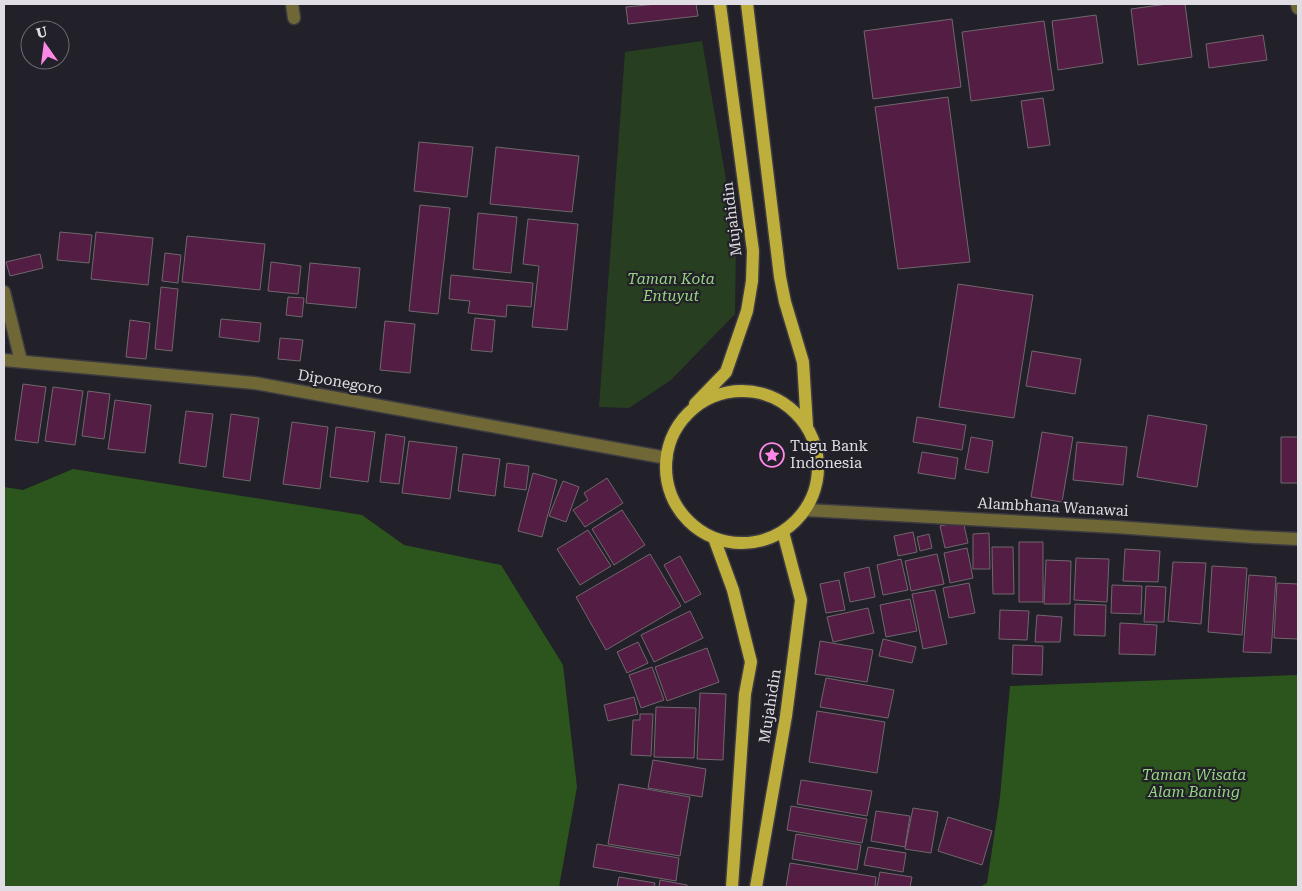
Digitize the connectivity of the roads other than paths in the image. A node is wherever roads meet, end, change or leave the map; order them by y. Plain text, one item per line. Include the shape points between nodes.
1 (292, 4) edge
2 (720, 4) edge
3 (747, 4) edge
4 (1297, 4) edge
5 (1298, 8) edge
6 (294, 18) dead end
7 (4, 292) edge
8 (4, 360) edge
9 (21, 361) junction
10 (686, 412) junction
11 (807, 426) junction
12 (667, 458) junction
13 (806, 510) junction
14 (783, 532) junction
15 (714, 538) junction
16 (1298, 539) edge
17 (732, 887) edge
18 (756, 887) edge

1 - 6 street
2 - 10 main road, Mujahidin via 754,252 752,281 747,311 726,372
3 - 11 main road via 780,277 804,362
4 - 5 street
7 - 9 street
8 - 9 street, Diponegoro
9 - 12 street, Diponegoro via 254,382
10 - 11 main road via 734,392 755,392 793,410
10 - 12 main road via 679,420
11 - 13 main road via 817,453 817,483
12 - 15 main road via 668,483 677,506 693,525
13 - 14 main road
13 - 16 street, Alambhana Wanawai
14 - 15 main road via 749,543
14 - 18 main road, Mujahidin via 801,600 786,716
15 - 17 main road, Mujahidin via 733,590 751,662 745,694

